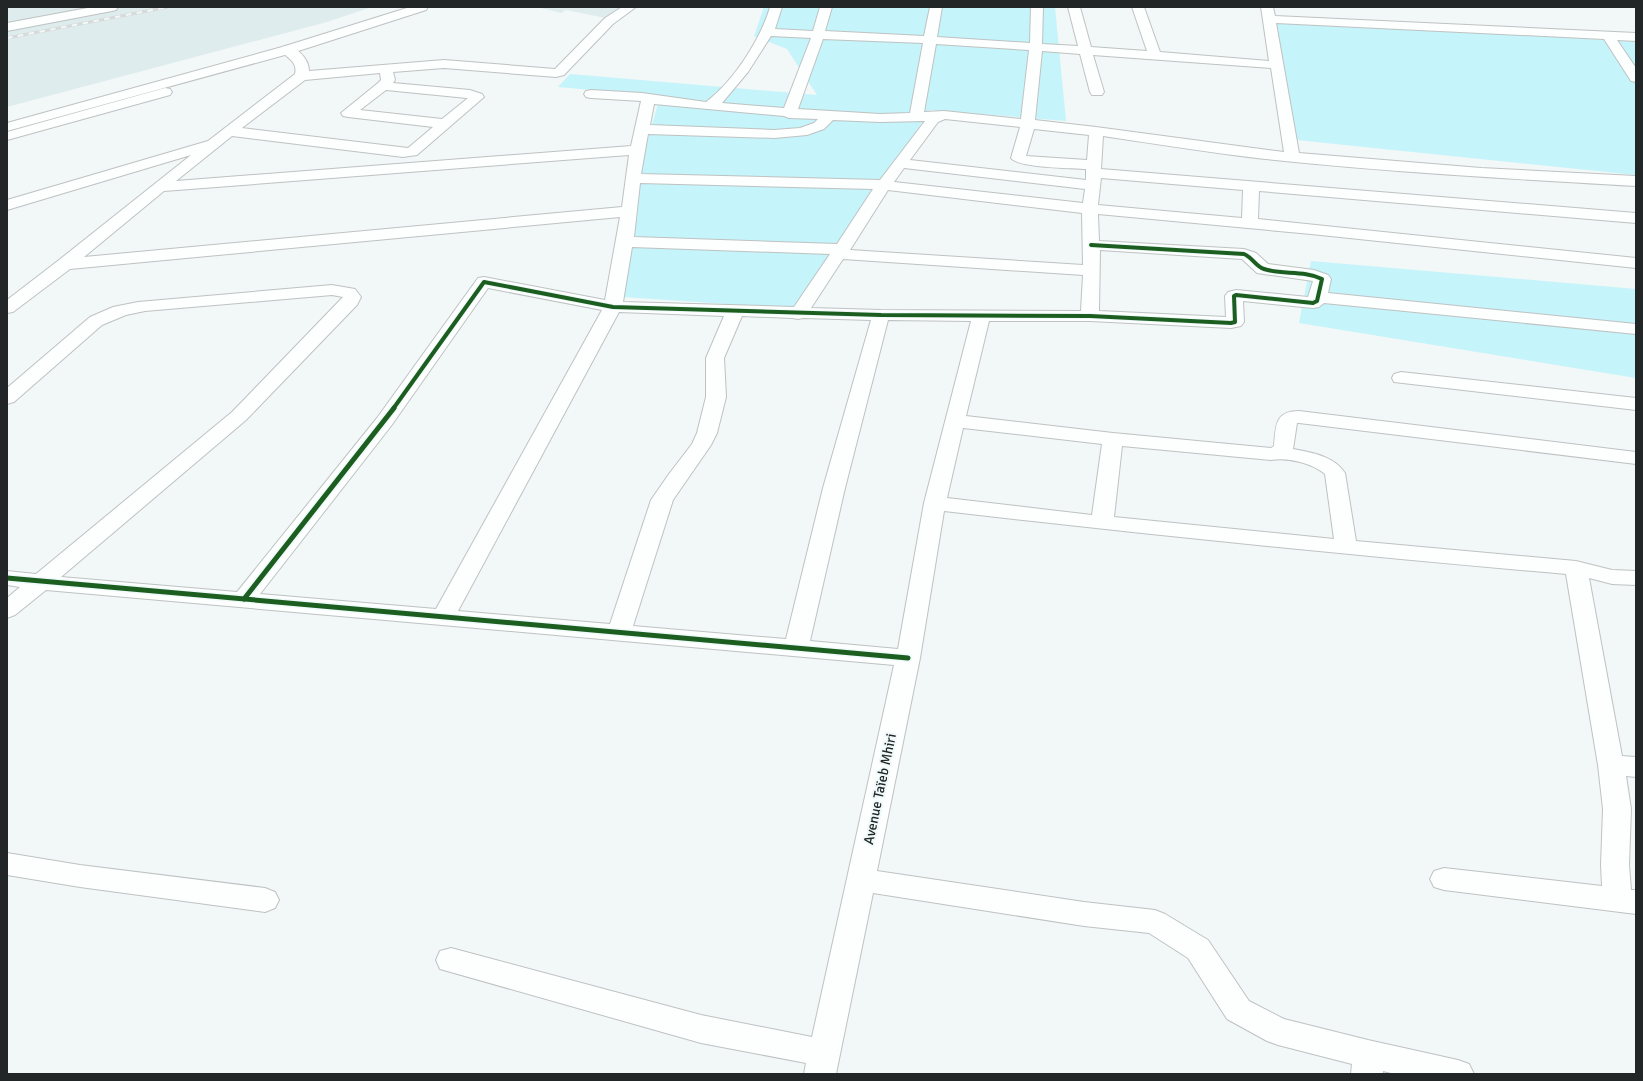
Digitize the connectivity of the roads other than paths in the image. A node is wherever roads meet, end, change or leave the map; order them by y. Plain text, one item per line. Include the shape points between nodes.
1 (112, 7) edge
2 (406, 7) edge
3 (422, 7) edge
4 (630, 7) edge
5 (776, 7) edge
6 (826, 7) edge
7 (936, 7) edge
8 (1037, 7) edge
9 (1074, 7) edge
10 (1138, 7) edge
11 (1267, 13) edge
12 (7, 27) edge
13 (767, 32) junction
14 (818, 35) junction
15 (1608, 35) junction
16 (1636, 37) edge
17 (929, 40) junction
18 (1036, 46) junction
19 (287, 50) junction
20 (1086, 51) junction
21 (1155, 55) junction
22 (1276, 64) junction
23 (386, 68) junction
24 (301, 76) junction
25 (1636, 78) edge
26 (383, 86) junction
27 (165, 92) dead end
28 (1097, 92) dead end
29 (591, 94) dead end
30 (648, 99) junction
31 (709, 106) junction
32 (789, 114) junction
33 (359, 115) junction
34 (830, 116) junction
35 (937, 116) junction
36 (916, 117) junction
37 (7, 121) edge
38 (1028, 123) junction
39 (446, 124) junction
40 (7, 128) edge
41 (642, 129) junction
42 (230, 131) junction
43 (1096, 131) junction
44 (7, 136) edge
45 (215, 142) junction
46 (327, 143) junction
47 (637, 150) junction
48 (1292, 157) junction
49 (900, 163) junction
50 (1094, 174) junction
51 (634, 178) junction
52 (1636, 180) edge
53 (1251, 185) junction
54 (884, 186) junction
55 (161, 187) junction
56 (7, 205) edge
57 (1090, 209) junction
58 (629, 211) junction
59 (1636, 218) edge
60 (1250, 223) junction
61 (625, 242) junction
62 (1091, 245) junction
63 (840, 252) junction
64 (1636, 263) edge
65 (65, 264) junction
66 (1092, 271) junction
67 (1317, 297) junction
68 (7, 308) edge
69 (613, 308) junction
70 (735, 311) junction
71 (798, 314) junction
72 (881, 315) junction
73 (981, 315) junction
74 (1090, 316) junction
75 (1636, 329) edge
76 (1401, 378) dead end
77 (7, 398) edge
78 (1636, 404) edge
79 (954, 421) junction
80 (1113, 439) junction
81 (1280, 452) junction
82 (1636, 458) edge
83 (935, 503) junction
84 (1102, 523) junction
85 (1346, 548) junction
86 (1576, 568) junction
87 (7, 578) edge
88 (1636, 578) edge
89 (40, 582) junction
90 (244, 599) junction
91 (7, 610) edge
92 (443, 617) junction
93 (619, 633) junction
94 (796, 648) junction
95 (908, 658) junction
96 (1624, 766) edge
97 (7, 864) edge
98 (1444, 879) dead end
99 (861, 880) junction
100 (265, 900) dead end
101 (1627, 901) edge
102 (451, 960) dead end
103 (822, 1063) edge
104 (1367, 1064) edge
105 (1458, 1074) edge

1 - 12 main road
2 - 37 main road via 279,46
3 - 19 main road
4 - 23 main road via 609,21 556,73 444,64
5 - 13 main road
6 - 14 main road
7 - 17 main road
8 - 18 main road
9 - 20 main road
10 - 21 main road
11 - 15 main road
11 - 22 main road
13 - 14 main road
13 - 31 main road via 753,56 720,97
14 - 17 main road
14 - 32 main road
15 - 16 main road
15 - 25 main road
17 - 18 main road
17 - 36 main road
18 - 20 main road
18 - 38 main road
19 - 24 main road via 303,67
19 - 40 main road
20 - 21 main road
20 - 28 main road
21 - 22 main road
22 - 48 main road
23 - 24 main road
23 - 26 main road via 388,80
24 - 42 main road
26 - 33 main road via 348,113
26 - 39 main road via 470,94 477,97
27 - 44 main road
29 - 30 main road
30 - 31 main road
30 - 41 main road
31 - 32 main road
32 - 34 main road
33 - 39 main road
33 - 46 main road
34 - 36 main road
34 - 41 main road via 819,126 802,132 781,134
35 - 36 main road
35 - 38 main road
35 - 49 main road
38 - 43 main road
38 - 50 main road via 1019,159
39 - 46 main road via 409,153
41 - 47 main road
42 - 45 main road
42 - 46 main road
43 - 48 main road
43 - 50 main road
45 - 55 main road
45 - 56 main road
47 - 51 main road
47 - 55 main road
48 - 52 main road via 1481,173
49 - 50 main road
49 - 54 main road
50 - 53 main road
50 - 57 main road
51 - 54 main road
51 - 58 main road
53 - 59 main road
53 - 60 main road
54 - 57 main road
54 - 63 main road
55 - 65 main road
57 - 60 main road
57 - 62 main road
58 - 61 main road
58 - 65 main road
60 - 64 main road
61 - 63 main road
61 - 69 main road
62 - 66 main road
62 - 67 main road via 1244,254 1253,257 1263,269 1320,277 1322,279
63 - 66 main road
63 - 71 main road
65 - 68 main road
66 - 74 main road
67 - 74 main road via 1316,301 1311,303 1236,295 1235,322 1231,323
67 - 75 main road
69 - 70 main road
69 - 90 main road via 484,282 384,422
69 - 92 main road
70 - 71 main road
70 - 93 main road via 714,358 716,397 707,433 662,500
71 - 72 main road
72 - 73 main road
72 - 94 main road via 834,488
73 - 74 main road
73 - 79 main road, Avenue Taïeb Mhiri
76 - 78 main road
77 - 89 main road via 96,321 122,310 332,290 349,293 352,297 351,301 239,416
79 - 80 main road
79 - 83 main road, Avenue Taïeb Mhiri
80 - 81 main road via 1272,454
80 - 84 main road
81 - 82 main road via 1284,448 1287,421 1292,417 1299,417
81 - 85 main road via 1333,468
83 - 84 main road
83 - 95 main road, Avenue Taïeb Mhiri
84 - 85 main road
85 - 86 main road
86 - 88 main road via 1612,577
86 - 96 main road
87 - 89 main road
89 - 90 main road
89 - 91 main road
90 - 92 main road
92 - 93 main road
93 - 94 main road
94 - 95 main road
95 - 99 main road, Avenue Taïeb Mhiri
96 - 101 main road via 1617,809 1615,865
97 - 100 main road
98 - 101 main road
99 - 103 main road, Avenue Taïeb Mhiri
99 - 104 main road via 1084,914 1155,922 1198,950 1238,1010 1278,1031
102 - 103 main road
104 - 105 main road

